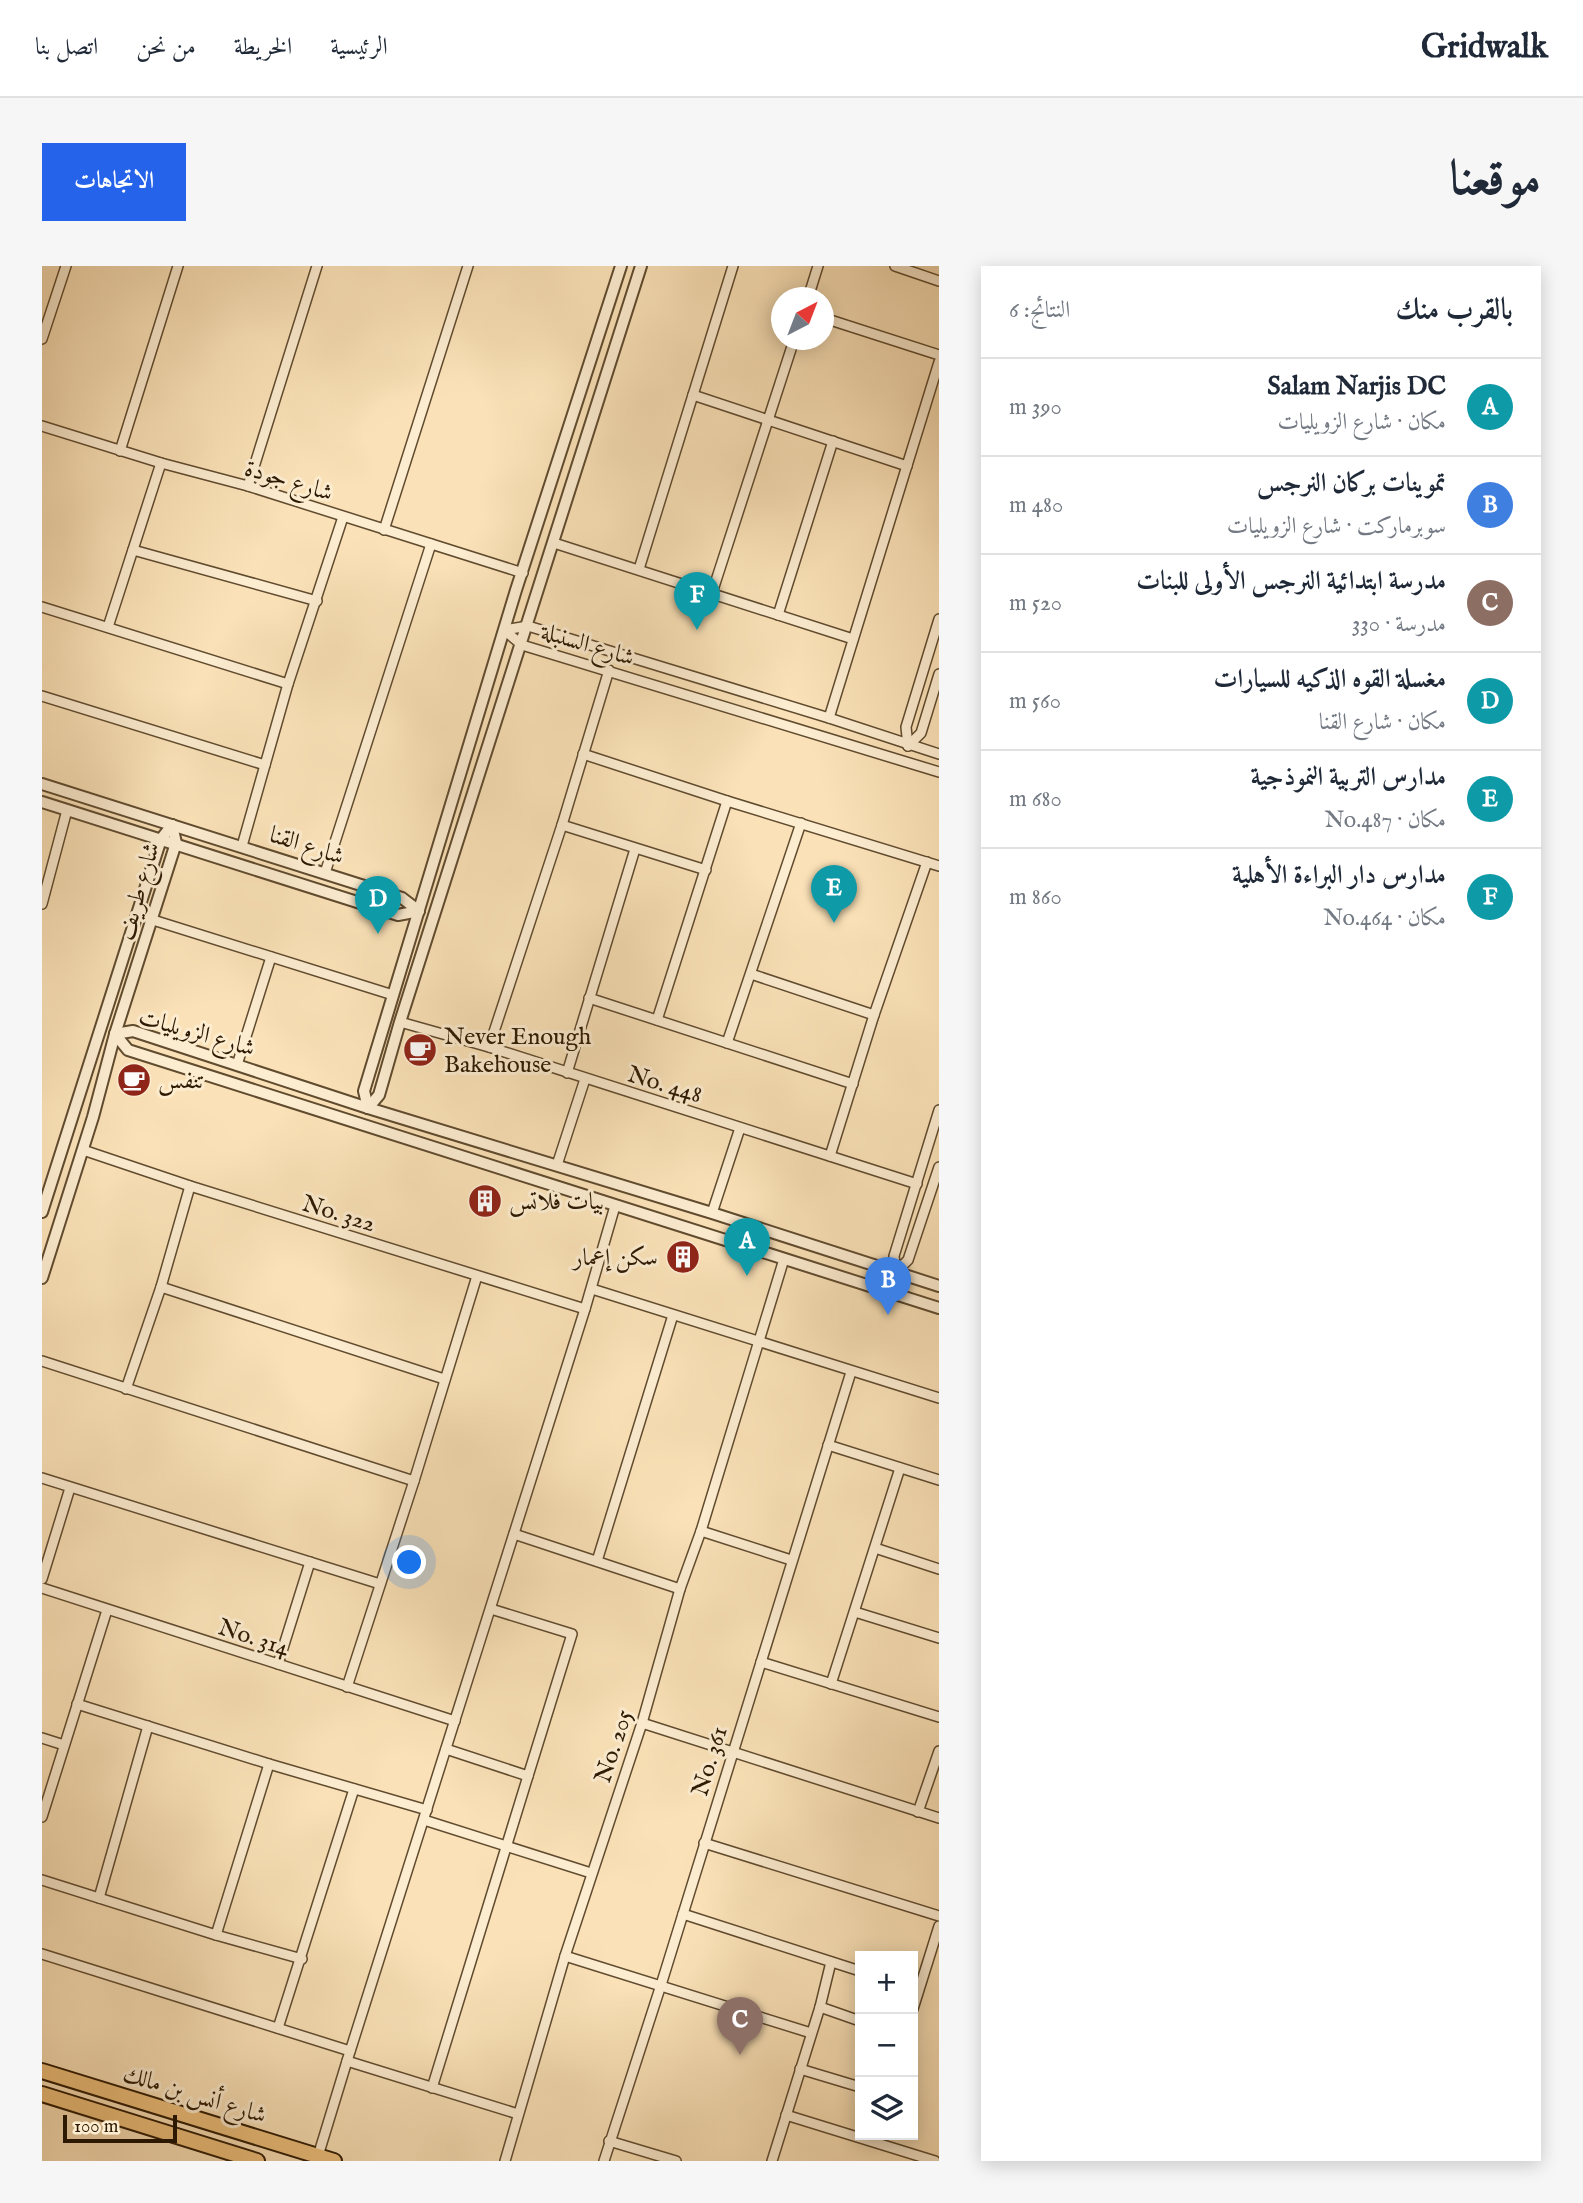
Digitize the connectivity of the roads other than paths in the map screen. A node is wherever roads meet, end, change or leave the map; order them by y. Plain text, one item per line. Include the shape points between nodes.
1 (66, 266) edge
2 (178, 266) edge
3 (317, 266) edge
4 (468, 266) edge
5 (621, 266) edge
6 (641, 266) edge
7 (733, 266) edge
8 (818, 266) edge
9 (895, 266) edge
10 (939, 281) edge
11 (811, 287) edge
12 (834, 321) edge
13 (42, 340) edge
14 (791, 350) edge
15 (939, 355) edge
16 (939, 362) edge
17 (693, 395) junction
18 (767, 419) junction
19 (42, 426) edge
20 (834, 441) junction
21 (120, 451) junction
22 (161, 463) junction
23 (907, 466) junction
24 (248, 486) junction
25 (343, 517) junction
26 (384, 530) junction
27 (554, 543) junction
28 (431, 544) junction
29 (133, 550) junction
30 (639, 569) junction
31 (523, 573) junction
32 (712, 593) junction
33 (317, 601) junction
34 (42, 607) edge
35 (778, 615) junction
36 (939, 619) edge
37 (528, 626) junction
38 (107, 628) junction
39 (504, 630) junction
40 (853, 639) junction
41 (522, 645) junction
42 (609, 670) junction
43 (939, 674) edge
44 (288, 684) junction
45 (42, 696) edge
46 (829, 718) junction
47 (908, 746) junction
48 (583, 754) junction
49 (939, 754) edge
50 (265, 765) junction
51 (939, 772) edge
52 (42, 784) edge
53 (727, 801) junction
54 (42, 802) edge
55 (67, 810) junction
56 (801, 823) junction
57 (172, 825) junction
58 (562, 825) junction
59 (161, 839) junction
60 (176, 844) junction
61 (242, 846) junction
62 (635, 849) junction
63 (927, 862) junction
64 (939, 866) edge
65 (706, 870) junction
66 (325, 873) junction
67 (44, 891) edge
68 (42, 904) edge
69 (419, 911) junction
70 (153, 920) junction
71 (271, 957) junction
72 (751, 974) junction
73 (393, 995) junction
74 (589, 998) junction
75 (874, 1014) junction
76 (657, 1020) junction
77 (400, 1023) junction
78 (115, 1034) junction
79 (727, 1043) junction
80 (489, 1048) junction
81 (237, 1065) junction
82 (567, 1073) junction
83 (585, 1079) junction
84 (853, 1084) junction
85 (368, 1108) junction
86 (939, 1110) edge
87 (740, 1128) junction
88 (83, 1150) junction
89 (830, 1156) junction
90 (557, 1165) junction
91 (939, 1167) edge
92 (917, 1184) junction
93 (190, 1186) junction
94 (936, 1186) edge
95 (615, 1206) junction
96 (42, 1212) edge
97 (712, 1213) junction
98 (784, 1259) junction
99 (896, 1272) junction
100 (477, 1276) junction
101 (42, 1279) edge
102 (939, 1286) edge
103 (161, 1287) junction
104 (592, 1289) junction
105 (939, 1308) edge
106 (585, 1309) junction
107 (673, 1315) junction
108 (759, 1342) junction
109 (42, 1361) edge
110 (851, 1372) junction
111 (444, 1379) junction
112 (127, 1389) junction
113 (939, 1398) edge
114 (828, 1445) junction
115 (900, 1468) junction
116 (42, 1478) edge
117 (939, 1480) edge
118 (414, 1481) junction
119 (70, 1488) junction
120 (701, 1531) junction
121 (514, 1534) junction
122 (875, 1548) junction
123 (792, 1560) junction
124 (597, 1561) junction
125 (310, 1562) junction
126 (939, 1569) edge
127 (42, 1579) edge
128 (380, 1584) junction
129 (42, 1588) edge
130 (680, 1589) junction
131 (491, 1609) junction
132 (107, 1610) junction
133 (855, 1612) junction
134 (939, 1638) edge
135 (761, 1662) junction
136 (278, 1664) junction
137 (831, 1684) junction
138 (347, 1687) junction
139 (77, 1704) junction
140 (939, 1717) edge
141 (455, 1721) junction
142 (642, 1723) junction
143 (148, 1726) junction
144 (42, 1738) edge
145 (64, 1745) junction
146 (446, 1749) junction
147 (939, 1751) edge
148 (732, 1752) junction
149 (269, 1764) junction
150 (528, 1776) junction
151 (354, 1789) junction
152 (918, 1812) junction
153 (426, 1815) junction
154 (42, 1817) edge
155 (939, 1818) edge
156 (704, 1843) junction
157 (507, 1846) junction
158 (591, 1872) junction
159 (42, 1880) edge
160 (99, 1898) junction
161 (682, 1914) junction
162 (939, 1916) edge
163 (939, 1926) edge
164 (216, 1935) junction
165 (42, 1954) edge
166 (565, 1956) junction
167 (302, 1959) junction
168 (831, 1962) junction
169 (855, 1969) edge
170 (918, 1982) edge
171 (661, 1985) junction
172 (820, 2007) junction
173 (855, 2019) edge
174 (278, 2028) junction
175 (811, 2032) junction
176 (350, 2051) junction
177 (347, 2061) junction
178 (800, 2068) junction
179 (42, 2071) edge
180 (855, 2085) edge
181 (432, 2088) junction
182 (42, 2094) edge
183 (518, 2115) junction
184 (786, 2115) junction
185 (855, 2133) edge
186 (879, 2140) edge
187 (609, 2141) junction
188 (318, 2156) junction
189 (257, 2161) edge
190 (334, 2161) edge
191 (505, 2161) edge
192 (604, 2161) edge
193 (676, 2161) edge
194 (772, 2161) edge
195 (935, 2161) edge

1 - 13 street
2 - 21 street
3 - 24 street
4 - 26 street
5 - 31 street
6 - 27 street
7 - 17 street
8 - 11 street
9 - 10 street
12 - 15 street
14 - 18 street
16 - 23 street
17 - 18 street
17 - 30 street
18 - 20 street
18 - 32 street
19 - 21 street, شارع جودة
20 - 23 street
20 - 35 street
21 - 22 street, شارع جودة
22 - 24 street, شارع جودة
22 - 29 street
23 - 40 street
24 - 25 street, شارع جودة
25 - 26 street, شارع جودة
25 - 33 street
26 - 28 street, شارع جودة
27 - 30 street
27 - 37 street
28 - 31 street, شارع جودة
28 - 66 street
29 - 33 street
29 - 38 street
30 - 32 street
31 - 39 street
32 - 35 street
33 - 44 street
34 - 38 street
35 - 40 street
36 - 47 street via 906,727
37 - 39 street, شارع السنبلة
37 - 41 street
37 - 46 street, شارع السنبلة
38 - 44 street
39 - 41 street, شارع السنبلة
39 - 69 street
40 - 46 street
41 - 42 street, شارع السنبلة
41 - 77 street
42 - 48 street
42 - 51 street, شارع السنبلة
43 - 47 street via 921,733
44 - 50 street
45 - 50 street
46 - 47 street, شارع السنبلة
47 - 49 street, شارع السنبلة
48 - 53 street
48 - 58 street
50 - 61 street
52 - 57 street, شارع القنا
53 - 56 street
53 - 65 street
54 - 55 street, شارع القنا
55 - 59 street, شارع القنا
55 - 67 street
56 - 63 street
56 - 72 street
57 - 59 street, شارع طريف
57 - 60 street, شارع طريف
57 - 61 street, شارع القنا
58 - 62 street
58 - 80 street
59 - 60 street, شارع القنا
59 - 96 street, شارع طريف
60 - 69 street, شارع القنا via 398,915
60 - 70 street, شارع طريف
61 - 66 street, شارع القنا
62 - 65 street
62 - 74 street
63 - 64 street
63 - 75 street
65 - 76 street
66 - 69 street, شارع القنا via 402,898
67 - 68 street
69 - 73 street
70 - 71 street
70 - 78 street, شارع طريف
71 - 73 street
71 - 81 street
72 - 75 street
72 - 79 street
73 - 85 street via 364,1091
74 - 76 street
74 - 82 street
75 - 84 street
76 - 79 street
77 - 80 street, No. 448
77 - 85 street via 379,1096
78 - 81 street, شارع الزويليات via 133,1031
78 - 88 street, شارع طريف
78 - 95 street, شارع الزويليات via 128,1050
79 - 84 street
80 - 82 street, No. 448
81 - 85 street, شارع الزويليات
82 - 83 street, No. 448
83 - 87 street, No. 448
83 - 90 street
84 - 89 street
85 - 90 street, شارع الزويليات
86 - 92 street
87 - 89 street, No. 448
87 - 97 street
88 - 93 street, No. 322
88 - 101 street, شارع طريف
89 - 92 street, No. 448
90 - 97 street, شارع الزويليات
91 - 94 street
92 - 99 street via 894,1256
93 - 100 street, No. 322
93 - 103 street
94 - 99 street via 908,1260
95 - 98 street, شارع الزويليات
95 - 104 street
97 - 99 street, شارع الزويليات
98 - 105 street, شارع الزويليات
98 - 108 street, No. 205
99 - 102 street, شارع الزويليات
100 - 106 street, No. 322
100 - 111 street
103 - 111 street
103 - 112 street
104 - 106 street
104 - 107 street
106 - 121 street
107 - 108 street
107 - 124 street
108 - 110 street
108 - 120 street, No. 205
109 - 112 street
110 - 113 street
110 - 114 street, No. 361
111 - 118 street
112 - 118 street
114 - 115 street
114 - 123 street, No. 361
115 - 117 street
115 - 122 street
116 - 119 street
118 - 128 street
119 - 125 street
119 - 127 street
120 - 123 street
120 - 130 street, No. 205
121 - 124 street
121 - 131 street
122 - 126 street
122 - 133 street
123 - 135 street, No. 361
124 - 130 street
125 - 128 street
125 - 136 street
128 - 138 street
129 - 132 street, No. 314
130 - 142 street, No. 205
131 - 141 street
131 - 150 street via 572,1634
132 - 136 street, No. 314
132 - 139 street
133 - 134 street
133 - 137 street
135 - 137 street
135 - 148 street, No. 361
136 - 138 street, No. 314
137 - 140 street
138 - 141 street, No. 314
139 - 143 street
139 - 145 street
141 - 146 street
142 - 148 street
142 - 158 street, No. 205
143 - 149 street
143 - 160 street
144 - 145 street
145 - 154 street
146 - 150 street
146 - 153 street
147 - 152 street
148 - 152 street
148 - 156 street, No. 361
149 - 151 street
149 - 164 street
150 - 157 street
151 - 153 street
151 - 167 street
152 - 155 street
153 - 157 street
153 - 176 street
156 - 161 street, No. 361
156 - 162 street
157 - 158 street
157 - 181 street
158 - 166 street, No. 205
159 - 160 street
160 - 164 street
161 - 168 street
161 - 171 street, No. 361
163 - 170 street
164 - 167 street
165 - 174 street
166 - 171 street
166 - 183 street, No. 205
167 - 174 street
168 - 169 street
168 - 172 street
171 - 175 street
171 - 187 street, No. 361
172 - 173 street
172 - 175 street
174 - 176 street
175 - 178 street
176 - 177 street
177 - 181 street
177 - 188 street
178 - 180 street
178 - 184 street
179 - 188 main road, شارع أنس بن مالك
181 - 183 street
182 - 189 main road, شارع أنس بن مالك
183 - 191 street, No. 205
184 - 185 street
184 - 194 street
186 - 195 street
187 - 192 street, No. 361
187 - 193 street
188 - 190 main road, شارع أنس بن مالك

